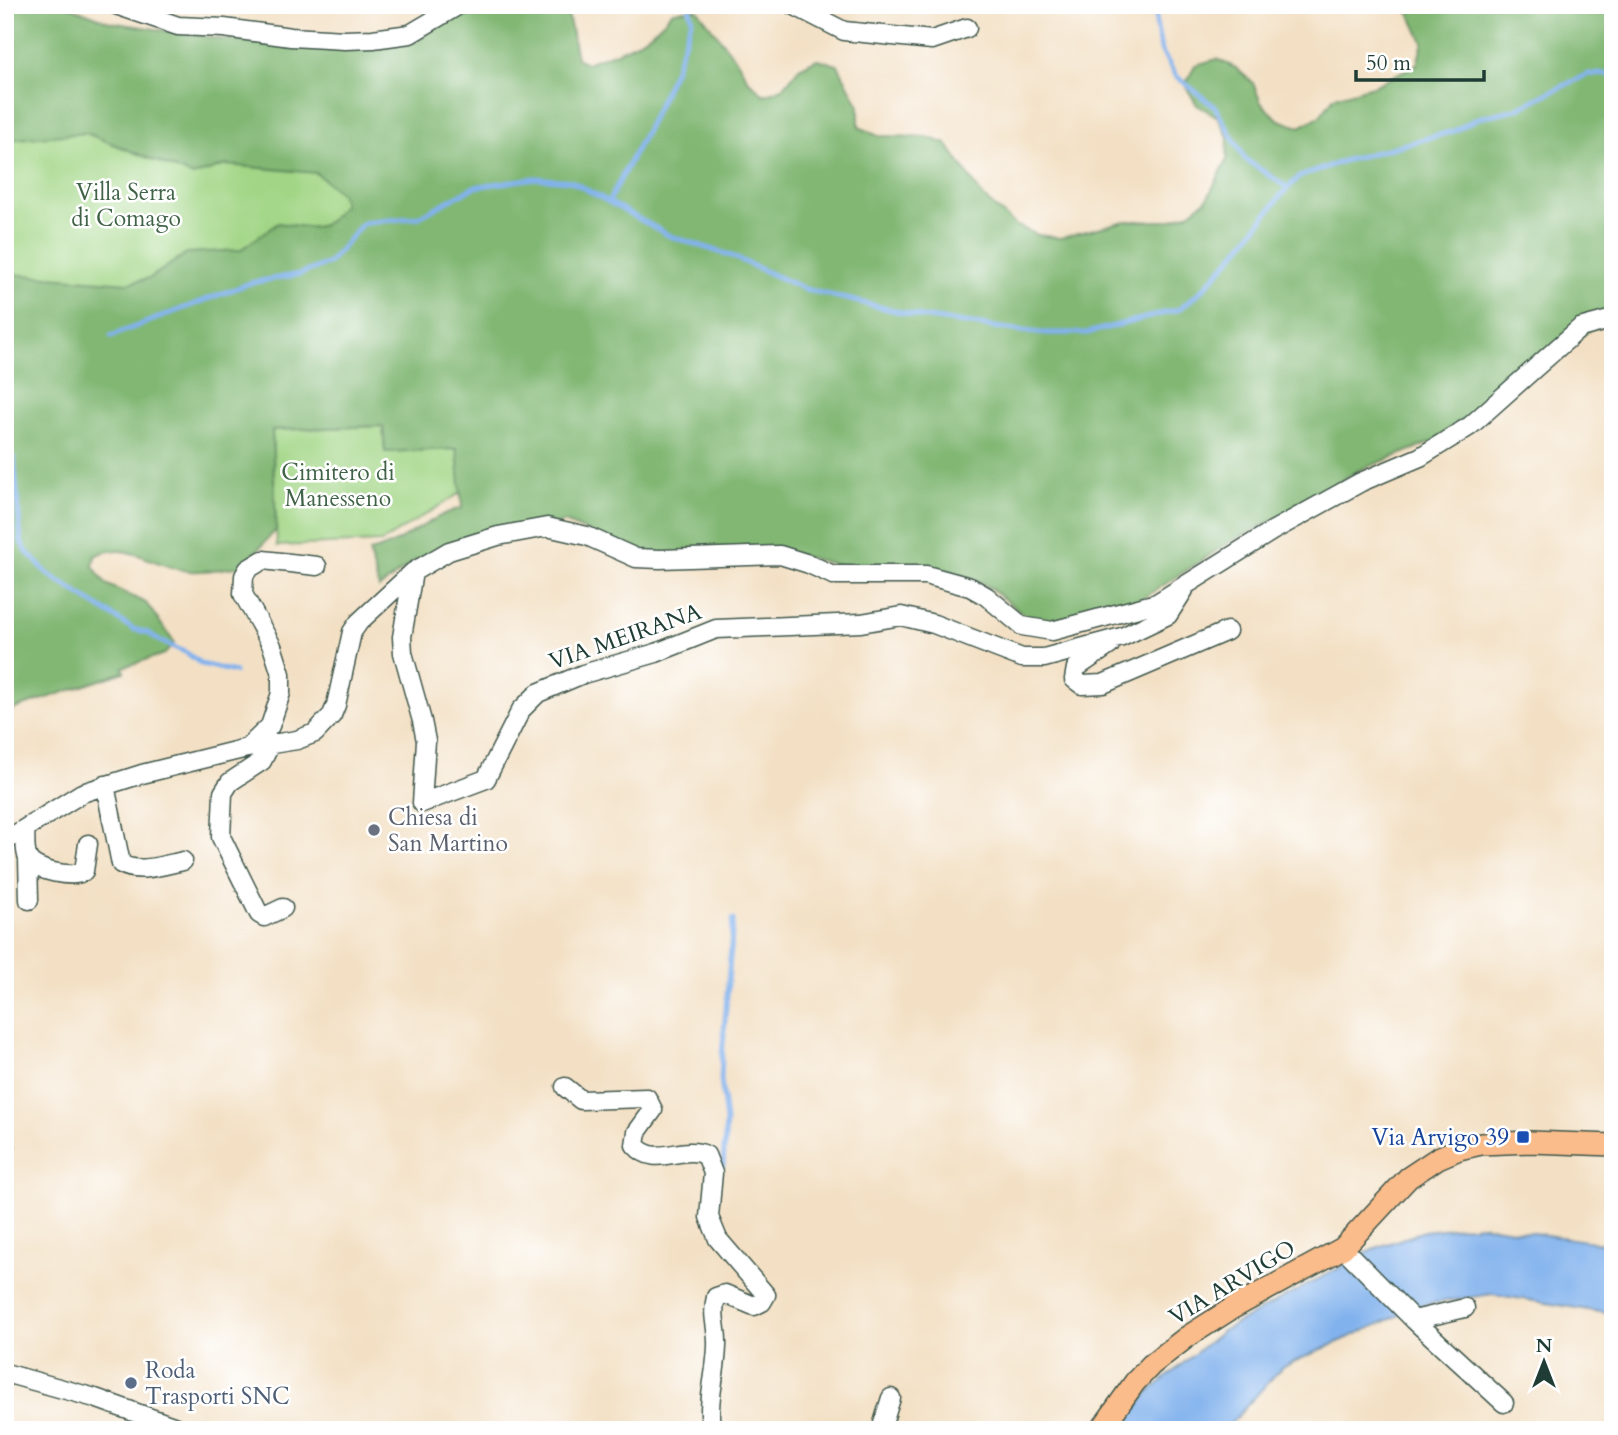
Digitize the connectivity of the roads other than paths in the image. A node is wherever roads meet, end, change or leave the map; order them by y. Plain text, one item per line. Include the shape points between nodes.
1 (116, 5) edge
2 (459, 5) edge
3 (793, 5) edge
4 (967, 28) dead end
5 (1613, 319) edge
6 (317, 566) dead end
7 (413, 572) junction
8 (1186, 586) junction
9 (1227, 631) dead end
10 (1122, 637) junction
11 (270, 745) junction
12 (247, 748) junction
13 (105, 785) junction
14 (25, 830) junction
15 (5, 841) edge
16 (88, 844) dead end
17 (28, 858) junction
18 (183, 861) dead end
19 (29, 900) dead end
20 (284, 908) dead end
21 (565, 1087) dead end
22 (1613, 1144) edge
23 (1345, 1251) junction
24 (1465, 1308) dead end
25 (1414, 1320) junction
26 (5, 1373) edge
27 (891, 1398) dead end
28 (1504, 1403) dead end
29 (184, 1430) edge
30 (711, 1430) edge
31 (881, 1430) edge
32 (1101, 1430) edge

1 - 2 street via 178,26 345,40 410,34
3 - 4 street via 844,31 932,40
5 - 8 street via 1580,328 1470,426 1420,457 1361,482 1294,519
6 - 12 street via 263,560 244,576 243,594 272,646 281,674 281,693 270,726
7 - 8 street via 449,551 547,527 587,536 636,558 780,555 833,575 926,575 970,586 1023,625 1052,631 1157,603
7 - 10 street, VIA MEIRANA via 402,637 426,741 422,803 486,779 521,710 538,693 716,629 861,623 901,616 1022,658 1044,658
7 - 11 street via 352,632 332,715 315,733
8 - 10 street, VIA MEIRANA via 1168,615
9 - 10 street, VIA MEIRANA via 1103,684 1082,685 1074,680 1076,668
11 - 12 street
11 - 20 street via 262,761 230,782 223,793 221,837 258,914 264,918
12 - 13 street
13 - 14 street via 82,793
13 - 18 street via 121,864 139,869
14 - 15 street
14 - 17 street
16 - 17 street via 84,871 76,875 36,867
17 - 19 street
21 - 30 street via 581,1100 648,1098 653,1110 637,1132 635,1145 641,1153 651,1157 697,1151 706,1155 713,1173 709,1217 718,1239 766,1295 754,1306 725,1294 716,1297 713,1311 718,1344 708,1407
22 - 23 main road, VIA ARVIGO via 1497,1143 1459,1149 1408,1178
23 - 25 street
23 - 32 main road, VIA ARVIGO via 1231,1309 1187,1337 1135,1382
24 - 25 street
25 - 28 street
26 - 29 street
27 - 31 street

